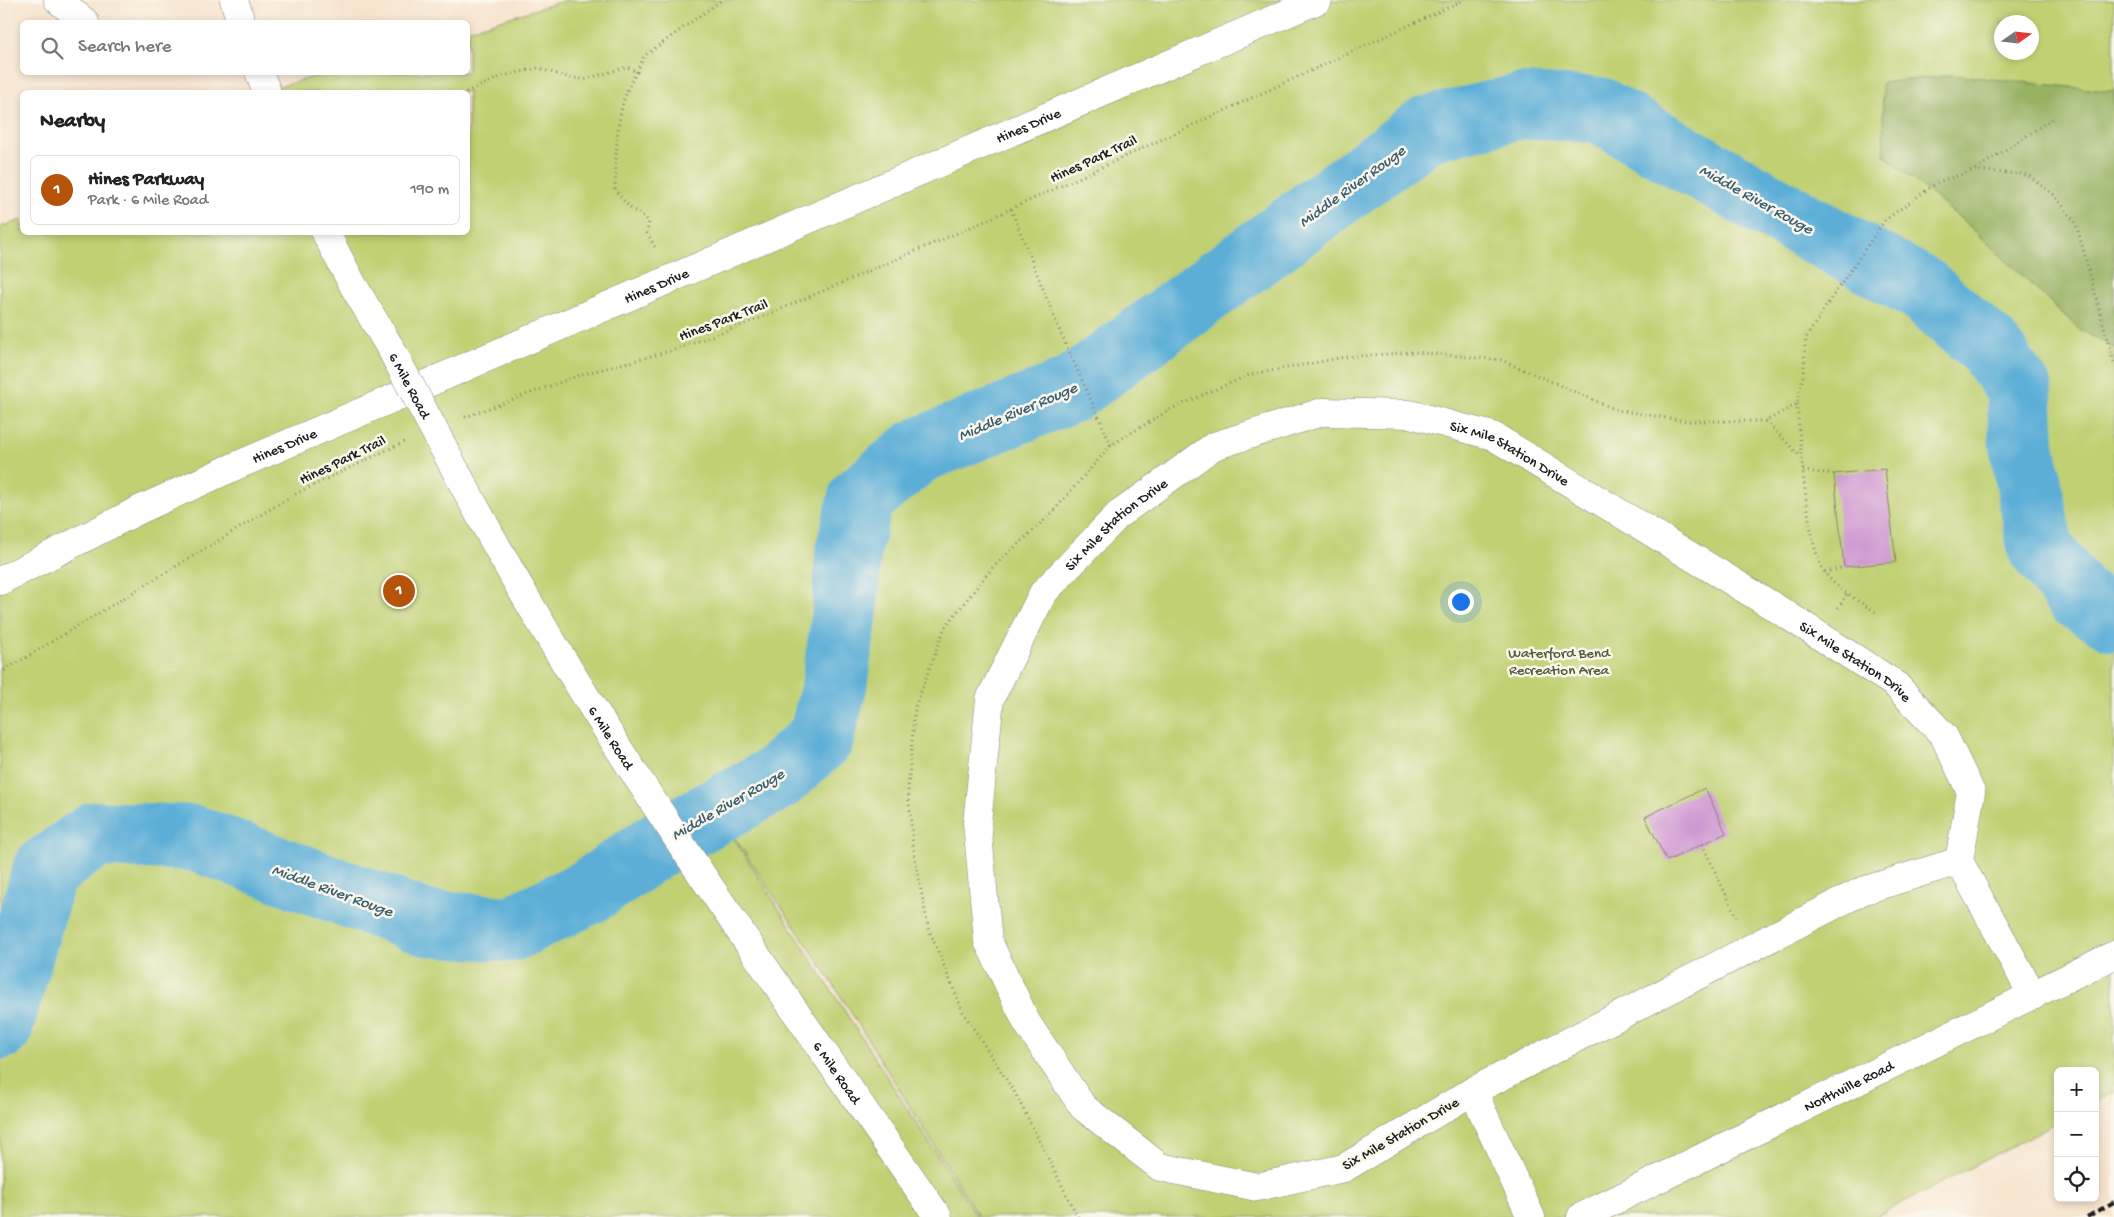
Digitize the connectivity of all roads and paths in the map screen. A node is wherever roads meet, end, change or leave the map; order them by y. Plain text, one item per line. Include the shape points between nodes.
1 (58, 0) edge
2 (234, 0) edge
3 (722, 0) edge
4 (1318, 0) edge
5 (1464, 0) edge
6 (83, 20) edge
7 (240, 20) edge
8 (637, 72) junction
9 (261, 75) edge
10 (266, 90) edge
11 (470, 90) edge
12 (2052, 120) dead end
13 (1975, 170) junction
14 (1011, 209) junction
15 (327, 235) edge
16 (671, 279) junction
17 (2114, 364) edge
18 (1797, 404) junction
19 (458, 420) dead end
20 (1766, 421) junction
21 (414, 438) dead end
22 (1801, 457) junction
23 (1803, 471) junction
24 (1834, 474) dead end
25 (1844, 567) dead end
26 (1824, 572) junction
27 (0, 580) edge
28 (1877, 612) dead end
29 (0, 673) edge
30 (1702, 844) dead end
31 (1959, 861) junction
32 (1752, 947) junction
33 (2114, 955) edge
34 (2033, 996) junction
35 (1473, 1091) junction
36 (938, 1217) edge
37 (1531, 1217) edge
38 (1581, 1217) edge

1 - 6 street
2 - 7 street
3 - 8 path via 644,56
4 - 16 street, Hines Drive
5 - 14 path, Hines Park Trail
8 - 11 path via 627,67 578,79 538,68 503,76
8 - 16 path via 627,86 617,133 615,190 631,209 649,222 647,233
9 - 10 street
12 - 13 path
13 - 17 path via 2028,175 2054,195 2076,223
13 - 18 path via 1938,182 1885,220 1806,338
14 - 19 path, Hines Park Trail via 758,319 674,350 580,375
14 - 20 path via 1059,329 1111,444 1171,409 1249,375 1345,357 1414,352 1501,360 1617,410 1686,421
15 - 36 street, 6 Mile Road, bridge via 392,349 521,590 639,779
16 - 27 street, Hines Drive via 229,469
18 - 20 path
18 - 22 path
20 - 22 path
21 - 29 path, Hines Park Trail via 297,493
22 - 23 path
23 - 24 path
23 - 26 path via 1816,550
25 - 26 path
26 - 28 path via 1847,594
30 - 32 path
31 - 32 street, Six Mile Station Drive via 1862,891
31 - 34 street
31 - 35 street, Six Mile Station Drive via 1971,792 1944,736 1894,684 1776,608 1493,436 1410,414 1322,412 1214,446 1118,515 1043,593 990,699 977,823 988,941 1027,1023 1082,1107 1160,1167 1257,1187 1344,1168
32 - 35 street, Six Mile Station Drive
33 - 34 street, Northville Road
34 - 38 street, Northville Road
35 - 37 street, Six Mile Station Drive

